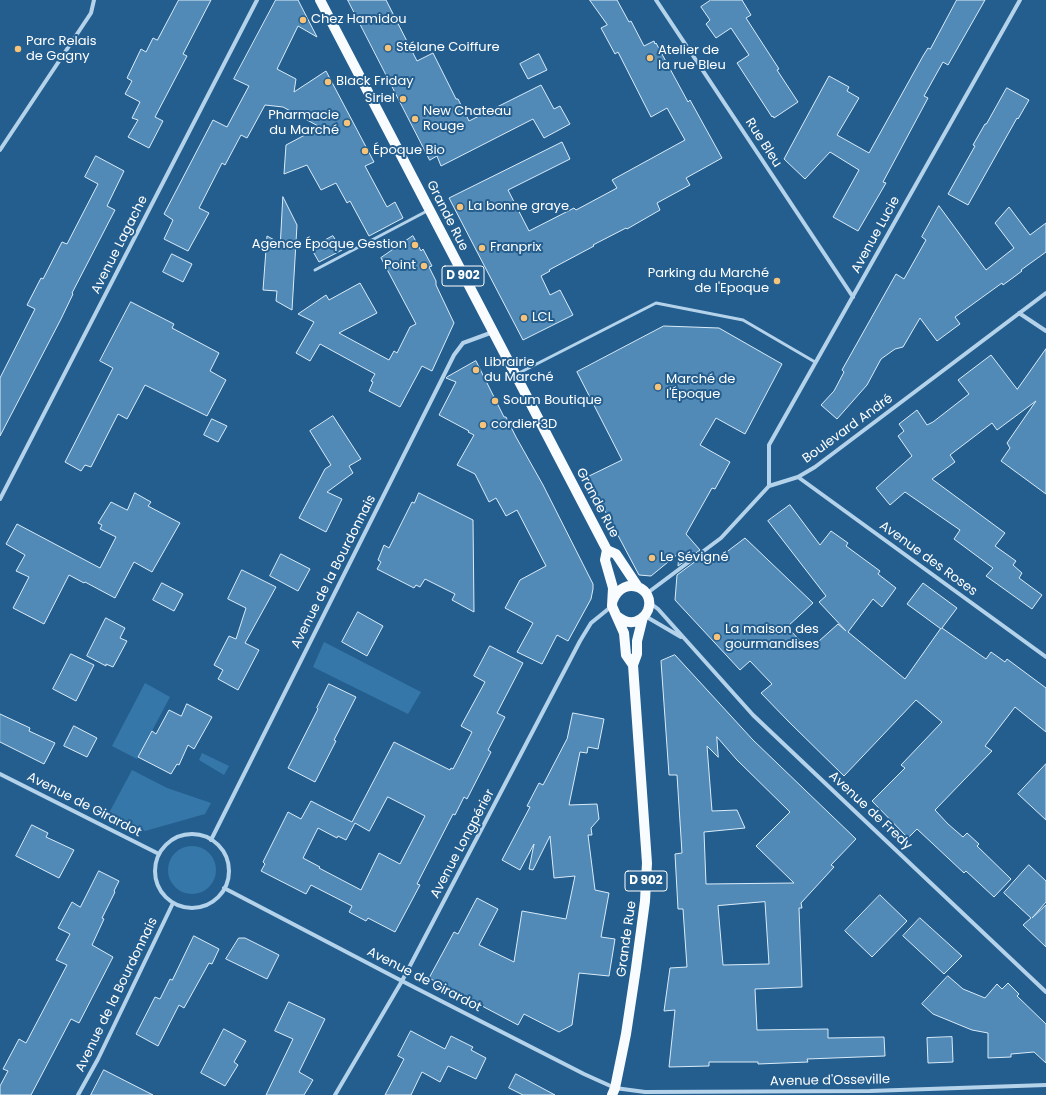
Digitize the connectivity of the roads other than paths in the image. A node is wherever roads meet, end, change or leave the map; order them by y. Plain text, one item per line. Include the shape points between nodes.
1 (94, 0) edge
2 (257, 0) edge
3 (320, 0) edge
4 (656, 0) edge
5 (1020, 0) edge
6 (0, 150) edge
7 (429, 210) junction
8 (315, 270) dead end
9 (1046, 293) edge
10 (853, 297) junction
11 (1019, 312) junction
12 (1046, 331) edge
13 (493, 332) junction
14 (815, 362) junction
15 (515, 375) junction
16 (798, 477) junction
17 (769, 486) junction
18 (0, 499) edge
19 (607, 550) junction
20 (638, 587) junction
21 (648, 598) junction
22 (613, 603) junction
23 (617, 616) junction
24 (644, 616) junction
25 (685, 639) junction
26 (1046, 657) edge
27 (633, 665) junction
28 (0, 774) edge
29 (211, 840) junction
30 (159, 854) junction
31 (224, 888) junction
32 (173, 903) junction
33 (402, 981) junction
34 (1046, 992) edge
35 (1046, 1085) edge
36 (613, 1091) edge
37 (870, 1093) edge
38 (78, 1095) edge
39 (335, 1095) edge

1 - 6 street via 91,13
2 - 18 street, Avenue Lagache
3 - 7 main road, Grande Rue / D 902
4 - 10 street, Rue Bleu
5 - 10 street, Avenue Lucie
7 - 8 lane
7 - 13 main road, Grande Rue / D 902
9 - 11 street, Boulevard André
10 - 14 street, Avenue Lucie
11 - 12 street
11 - 16 street, Boulevard André via 815,467
13 - 15 main road, Grande Rue / D 902
13 - 29 street, Avenue de la Bourdonnais via 464,343 454,355
14 - 15 lane via 743,320 656,303
14 - 17 street, Avenue Lucie via 770,445
15 - 19 main road, Grande Rue / D 902
16 - 17 street, Boulevard André
16 - 26 street, Avenue des Roses
17 - 21 street via 721,538
19 - 20 main road, Grande Rue via 616,554
19 - 22 main road, Grande Rue via 606,560 613,588
20 - 21 main road, Grande Rue
20 - 22 main road via 632,585 620,589 615,594
21 - 24 main road, Grande Rue via 649,608
21 - 25 street, Avenue de Fredy
22 - 23 main road, Grande Rue
22 - 33 street, Avenue Longpérier via 591,623 580,641
23 - 24 main road via 627,622 639,621
23 - 27 main road, Grande Rue via 624,633 626,655
24 - 25 street, Avenue de Fredy
24 - 27 main road, Grande Rue
25 - 34 street, Avenue de Fredy via 753,715
27 - 36 main road, Grande Rue / D 902 via 647,871 626,1034
28 - 30 street, Avenue de Girardot
29 - 30 street via 200,835 188,834 167,844
29 - 31 street via 220,847 228,867 228,878
30 - 32 street via 155,864 158,887
31 - 32 street via 217,898 207,905 184,908
31 - 33 street, Avenue de Girardot
32 - 38 street, Avenue de la Bourdonnais
33 - 36 street, Avenue de Girardot
33 - 39 street, Avenue Longpérier
35 - 37 street, Avenue d'Osseville
36 - 37 street, Avenue d'Osseville

